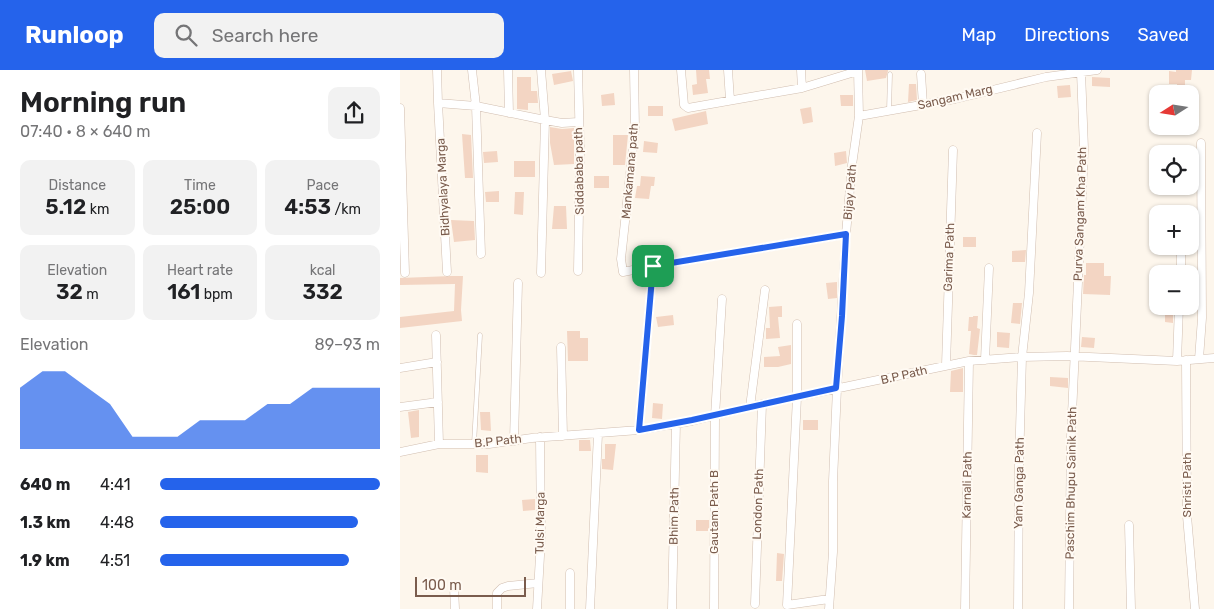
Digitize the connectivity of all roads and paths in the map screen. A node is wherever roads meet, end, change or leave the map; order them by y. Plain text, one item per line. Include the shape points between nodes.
1 (437, 70) edge
2 (472, 70) edge
3 (508, 70) edge
4 (541, 70) edge
5 (578, 70) edge
6 (634, 70) edge
7 (681, 70) edge
8 (728, 70) edge
9 (801, 70) edge
10 (1097, 70) edge
11 (858, 71) edge
12 (1081, 72) junction
13 (890, 74) dead end
14 (921, 74) dead end
15 (802, 88) junction
16 (730, 100) junction
17 (438, 103) junction
18 (923, 105) junction
19 (476, 106) junction
20 (400, 108) edge
21 (889, 111) junction
22 (509, 112) junction
23 (859, 116) junction
24 (544, 120) junction
25 (578, 122) junction
26 (1037, 133) dead end
27 (1201, 143) dead end
28 (953, 150) dead end
29 (846, 234) junction
30 (481, 254) dead end
31 (1182, 255) dead end
32 (1181, 265) edge
33 (653, 266) junction
34 (989, 268) dead end
35 (578, 271) dead end
36 (405, 272) dead end
37 (447, 272) dead end
38 (541, 274) dead end
39 (518, 282) dead end
40 (765, 290) dead end
41 (722, 299) dead end
42 (1180, 315) edge
43 (797, 324) dead end
44 (436, 335) dead end
45 (480, 335) dead end
46 (560, 347) dead end
47 (1022, 357) junction
48 (1074, 357) junction
49 (1214, 358) edge
50 (1199, 359) junction
51 (985, 360) junction
52 (1182, 360) junction
53 (969, 361) junction
54 (437, 362) junction
55 (946, 365) junction
56 (400, 368) edge
57 (836, 388) junction
58 (796, 397) junction
59 (438, 402) junction
60 (762, 404) junction
61 (400, 407) edge
62 (750, 407) junction
63 (715, 416) junction
64 (676, 423) junction
65 (639, 430) junction
66 (598, 434) junction
67 (563, 436) junction
68 (540, 437) junction
69 (514, 441) junction
70 (439, 444) junction
71 (474, 444) junction
72 (400, 452) edge
73 (1129, 524) dead end
74 (570, 573) dead end
75 (538, 583) junction
76 (454, 588) dead end
77 (829, 599) junction
78 (755, 604) dead end
79 (787, 607) edge
80 (455, 609) edge
81 (497, 609) edge
82 (537, 609) edge
83 (570, 609) edge
84 (590, 609) edge
85 (672, 609) edge
86 (714, 609) edge
87 (829, 609) edge
88 (965, 609) edge
89 (1018, 609) edge
90 (1069, 609) edge
91 (1132, 609) edge
92 (1195, 609) edge

1 - 17 street, Bidhyalaya Marga
2 - 19 street
3 - 22 street
4 - 24 street
5 - 25 street, Siddababa path
6 - 33 street, Mankamana path via 635,128 621,258 623,272
7 - 16 street via 684,105 688,108
8 - 16 street
9 - 15 street
10 - 12 street, Sangam Marg
11 - 15 street
11 - 23 street
12 - 18 street, Sangam Marg
12 - 48 street, Purva Sangam Kha Path via 1084,149
13 - 21 lane
14 - 18 street
15 - 16 street
17 - 19 street
17 - 37 street, Bidhyalaya Marga
18 - 21 street, Sangam Marg
19 - 22 street
19 - 30 street
20 - 36 street
21 - 23 street, Sangam Marg
22 - 24 street
23 - 29 street, Bijay Path
24 - 25 street via 562,124
24 - 38 street
25 - 35 street, Siddababa path
26 - 47 street, Yam Ganga Path via 1030,293
27 - 50 street via 1202,318
28 - 55 street, Garima Path
29 - 33 street
29 - 57 street, Bijay Path
31 - 32 street
33 - 65 street
34 - 51 street
39 - 69 street
40 - 62 street
41 - 63 street, Gautam Path B
42 - 52 street, Shristi Path
43 - 58 street
44 - 54 street
45 - 71 lane
46 - 67 street
47 - 48 street, B.P Path
47 - 51 street, B.P Path
47 - 89 street, Yam Ganga Path
48 - 52 street, B.P Path
48 - 90 street, Paschim Bhupu Sainik Path
49 - 50 street, B.P Path
50 - 52 street, B.P Path
51 - 53 street, B.P Path
52 - 92 street, Shristi Path via 1187,516
53 - 55 street, B.P Path
53 - 88 street, Karnali Path
54 - 56 street
54 - 59 street
55 - 57 street, B.P Path
57 - 58 street, B.P Path
57 - 77 street, Bijay Path
58 - 60 street, B.P Path
58 - 79 street
59 - 61 street
59 - 70 street
60 - 62 street, B.P Path
60 - 78 street, London Path
62 - 63 street, B.P Path
63 - 64 street, B.P Path
63 - 86 street, Gautam Path B
64 - 65 street, B.P Path
64 - 85 street, Bhim Path
65 - 66 street, B.P Path
66 - 67 street, B.P Path
66 - 84 street
67 - 68 street, B.P Path
68 - 69 street, B.P Path
68 - 75 street, Tulsi Marga
69 - 71 street, B.P Path
70 - 71 street, B.P Path
70 - 72 street, B.P Path
73 - 91 street
74 - 83 street
75 - 81 street via 502,588 497,592
75 - 82 street, Tulsi Marga
76 - 80 street
77 - 79 street
77 - 87 street, Bijay Path

